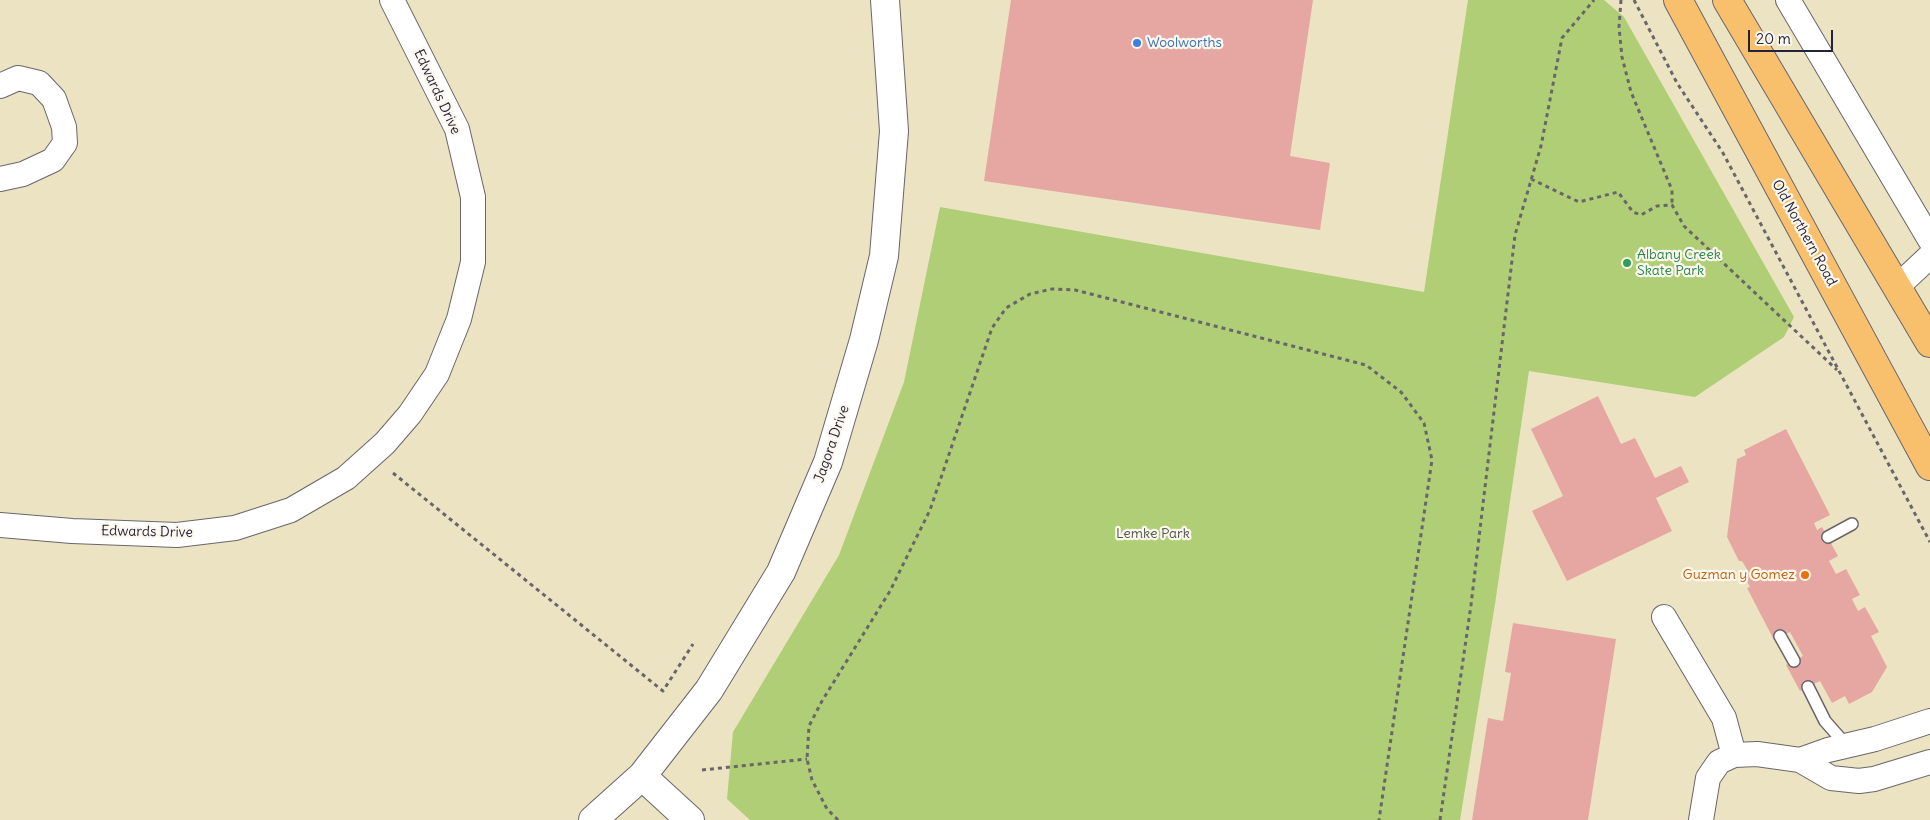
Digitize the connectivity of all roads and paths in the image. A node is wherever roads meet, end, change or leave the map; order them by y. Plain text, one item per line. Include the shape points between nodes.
1 (392, 0) edge
2 (885, 0) edge
3 (1594, 0) edge
4 (1621, 0) edge
5 (1634, 0) edge
6 (1678, 0) edge
7 (1727, 0) edge
8 (1788, 0) edge
9 (0, 86) edge
10 (0, 179) edge
11 (1531, 179) junction
12 (1672, 205) junction
13 (1930, 240) edge
14 (1930, 256) edge
15 (1897, 287) junction
16 (1930, 343) edge
17 (1840, 372) junction
18 (1930, 466) edge
19 (393, 473) dead end
20 (1852, 524) dead end
21 (0, 525) edge
22 (1828, 537) dead end
23 (1930, 542) edge
24 (1664, 617) dead end
25 (1780, 636) dead end
26 (693, 644) dead end
27 (1794, 661) dead end
28 (1808, 687) dead end
29 (1930, 721) edge
30 (1847, 746) junction
31 (1734, 755) junction
32 (807, 759) junction
33 (1800, 760) junction
34 (1930, 762) edge
35 (702, 770) dead end
36 (642, 776) junction
37 (593, 820) edge
38 (690, 820) edge
39 (838, 820) edge
40 (1379, 820) edge
41 (1440, 820) edge
42 (1701, 820) edge

1 - 21 street, Edwards Drive via 457,128 473,197 473,262 459,319 437,374 410,414 346,478 290,510 235,528 177,535
2 - 36 street, Jagora Drive via 894,131 884,256 864,340 828,462 781,572 709,690
3 - 11 path via 1562,38 1541,146
4 - 12 path via 1622,57 1631,92 1672,190
5 - 17 path via 1677,84 1723,153
6 - 18 highway, Old Northern Road
7 - 15 highway
8 - 13 street
9 - 10 street via 18,78 40,83 54,99 64,127 65,143 53,160 22,174
11 - 12 path via 1579,202 1618,192 1633,212 1641,215 1657,206
11 - 41 path via 1515,235 1471,605
12 - 17 path via 1684,226
14 - 15 street
15 - 16 highway
17 - 23 path
19 - 26 path via 663,691
20 - 22 lane
24 - 31 street via 1724,718
25 - 27 lane
28 - 30 lane via 1825,721
29 - 30 street
30 - 33 street
31 - 33 street via 1757,754
31 - 42 street via 1719,762 1708,778
32 - 35 path
32 - 39 path via 812,780 827,809
32 - 40 path via 809,726 890,591 930,510 992,328 1006,308 1030,294 1052,289 1075,290 1366,365 1401,392 1424,422 1432,460
33 - 34 street via 1831,778 1859,780
36 - 37 street, Jagora Drive
36 - 38 street

